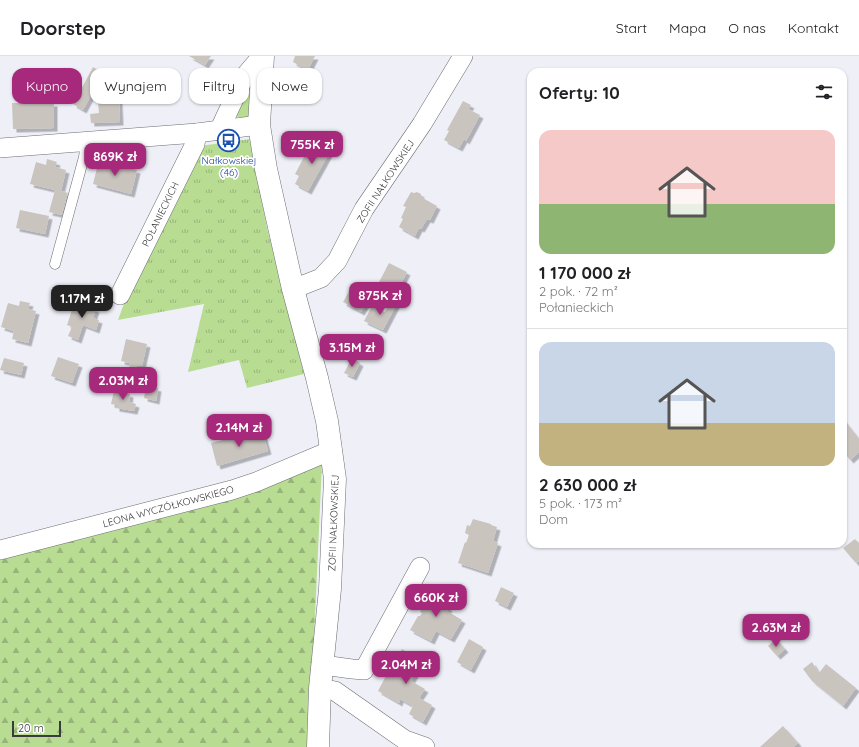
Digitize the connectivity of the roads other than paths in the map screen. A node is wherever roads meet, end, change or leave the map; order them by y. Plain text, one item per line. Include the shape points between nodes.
1 (262, 56) edge
2 (463, 56) edge
3 (258, 125) junction
4 (219, 131) junction
5 (198, 133) junction
6 (86, 140) junction
7 (0, 148) edge
8 (55, 264) dead end
9 (293, 289) junction
10 (120, 295) dead end
11 (332, 450) junction
12 (0, 550) edge
13 (420, 567) dead end
14 (323, 664) junction
15 (320, 688) junction
16 (318, 747) edge
17 (425, 747) edge

1 - 3 street, ZOFII NAŁKOWSKIEJ
1 - 4 street, ZOFII NAŁKOWSKIEJ via 244,77
2 - 9 street, ZOFII NAŁKOWSKIEJ via 422,124 364,209 337,261 322,278
3 - 4 street
3 - 9 street, ZOFII NAŁKOWSKIEJ
4 - 5 street
5 - 6 street
5 - 10 street, POŁANIECKICH via 195,144
6 - 7 street
6 - 8 lane via 84,157
9 - 11 street, ZOFII NAŁKOWSKIEJ via 318,378
11 - 12 street, LEONA WYCZÓŁKOWSKIEGO via 232,490
11 - 14 street, ZOFII NAŁKOWSKIEJ via 335,508
13 - 14 street via 364,670
14 - 15 street, ZOFII NAŁKOWSKIEJ
15 - 16 street, ZOFII NAŁKOWSKIEJ
15 - 17 street via 335,691 405,740

